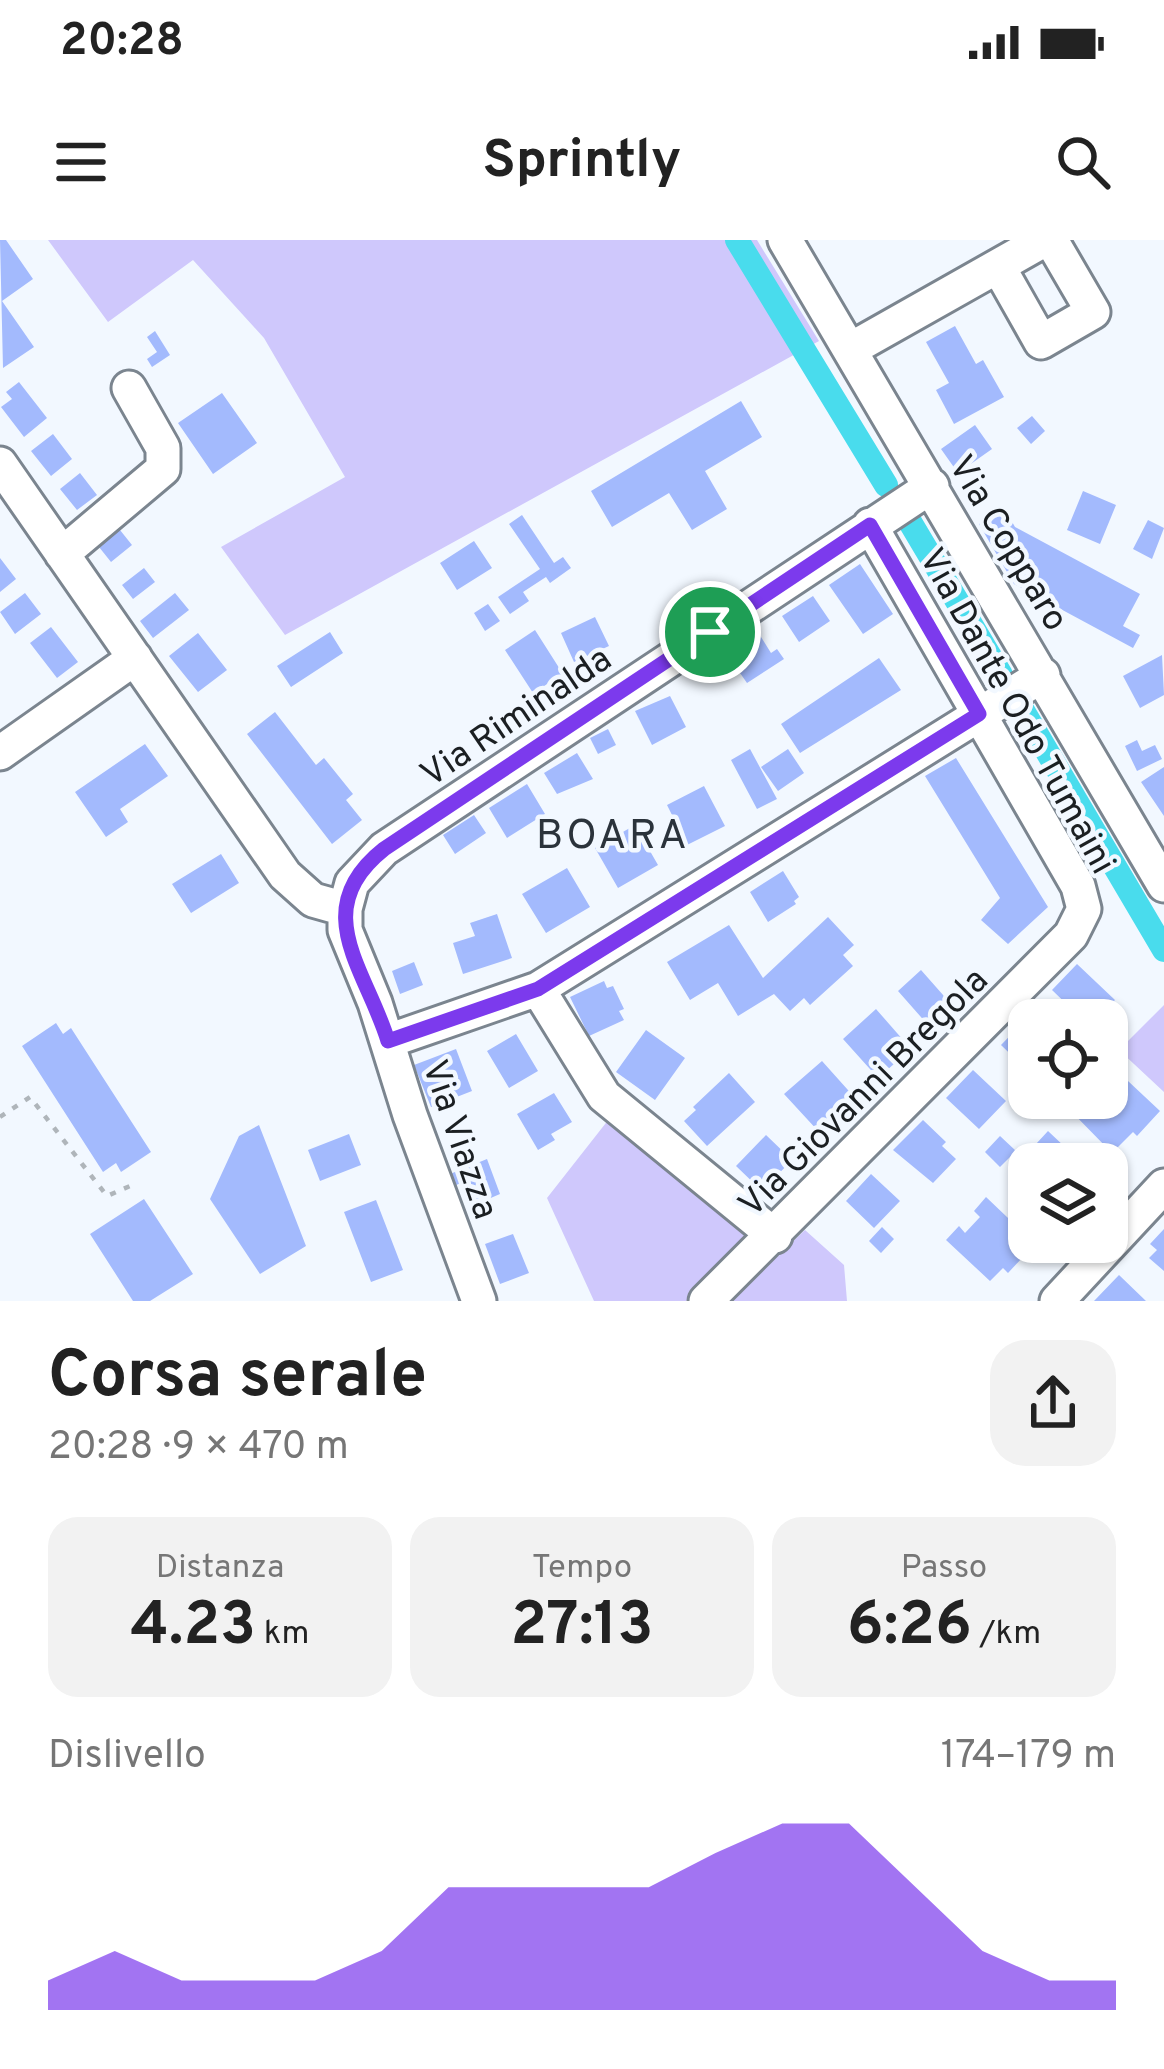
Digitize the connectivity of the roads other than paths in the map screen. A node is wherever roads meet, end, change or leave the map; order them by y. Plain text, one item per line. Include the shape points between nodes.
1 (785, 240) edge
2 (1047, 240) edge
3 (998, 266) junction
4 (851, 349) junction
5 (129, 388) dead end
6 (0, 464) edge
7 (932, 486) junction
8 (870, 525) junction
9 (62, 554) junction
10 (135, 658) junction
11 (1043, 675) junction
12 (979, 714) junction
13 (3, 744) edge
14 (1164, 885) edge
15 (345, 909) junction
16 (1071, 935) joint
17 (538, 989) junction
18 (388, 1041) junction
19 (1164, 1186) edge
20 (775, 1235) junction
21 (479, 1301) edge
22 (706, 1301) edge
23 (1058, 1301) edge

1 - 4 street, Via Copparo
2 - 3 street
2 - 3 street via 1093,312 1042,342
3 - 4 street
4 - 7 street, Via Copparo
5 - 9 street via 163,448 164,469
6 - 9 street
7 - 8 street, Via Riminalda
7 - 11 street, Via Copparo
8 - 12 street, Via Dante Odo Tumaini
8 - 15 street, Via Riminalda via 384,849 352,883
9 - 10 street
10 - 13 street
10 - 15 street via 285,875 313,900
11 - 12 street
11 - 14 street, Via Copparo
12 - 16 street, Via Dante Odo Tumaini via 1078,886 1084,909
12 - 17 street
15 - 18 street, Via Viazza via 350,948
16 - 20 street, Via Giovanni Bregola
17 - 18 street
17 - 20 street via 604,1096
18 - 21 street, Via Viazza
19 - 23 street
20 - 22 street, Via Giovanni Bregola

